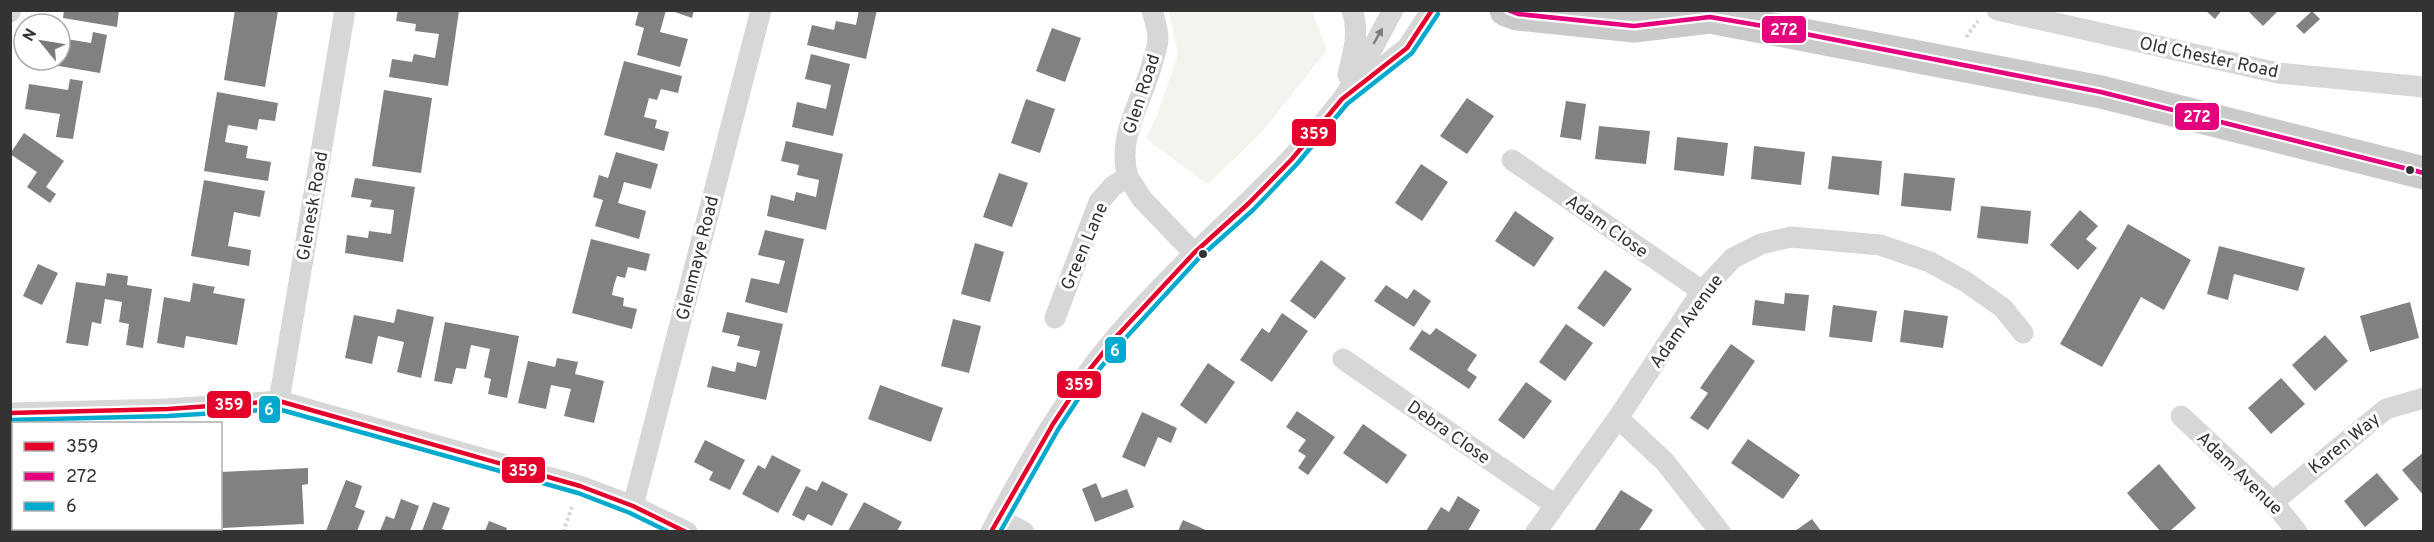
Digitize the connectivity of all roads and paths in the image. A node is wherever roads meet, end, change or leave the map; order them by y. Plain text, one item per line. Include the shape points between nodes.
1 (345, 10) edge
2 (761, 10) edge
3 (1152, 10) edge
4 (1352, 10) edge
5 (1394, 10) edge
6 (1432, 10) edge
7 (1506, 10) edge
8 (1594, 10) edge
9 (1996, 10) edge
10 (1702, 14) edge
11 (2045, 15) edge
12 (1634, 26) junction
13 (2424, 87) edge
14 (1342, 99) junction
15 (1512, 160) dead end
16 (2424, 173) edge
17 (1128, 177) junction
18 (1194, 253) junction
19 (1702, 291) junction
20 (1055, 318) dead end
21 (2023, 333) dead end
22 (1343, 358) dead end
23 (2424, 398) edge
24 (279, 401) junction
25 (10, 413) edge
26 (169, 416) edge
27 (2181, 416) dead end
28 (1618, 418) junction
29 (2272, 502) junction
30 (1555, 505) junction
31 (633, 506) junction
32 (994, 525) edge
33 (687, 531) edge
34 (1024, 531) edge
35 (1536, 531) edge
36 (1720, 531) edge
37 (2297, 531) edge

1 - 24 street, Glenesk Road
2 - 31 street, Glenmaye Road
3 - 17 street, Glen Road via 1158,38 1150,76 1124,147
4 - 14 street via 1357,39
14 -> 5 street
6 - 14 street via 1407,48
7 - 12 main road
8 - 12 main road
9 - 11 street, Old Chester Road
10 - 12 main road
10 - 16 main road via 2101,92
11 - 13 street, Old Chester Road via 2278,73
14 - 18 street via 1292,159
15 - 19 street, Adam Close
17 - 18 street via 1142,199
17 - 20 street, Green Lane via 1113,186 1100,202
18 - 32 street via 1142,306 1086,374
19 - 21 street, Adam Avenue via 1733,258 1761,244 1791,237 1880,245 1930,262 1966,282 2003,308
19 - 28 street, Adam Avenue
22 - 30 street, Debra Close
23 - 29 street, Karen Way via 2386,409
24 - 26 street
24 - 31 street via 580,486
25 - 26 street
27 - 29 street, Adam Avenue
28 - 30 street, Adam Avenue
28 - 36 street via 1665,462
29 - 37 street, Adam Avenue
30 - 35 street, Adam Avenue
31 - 33 street
32 - 34 street

